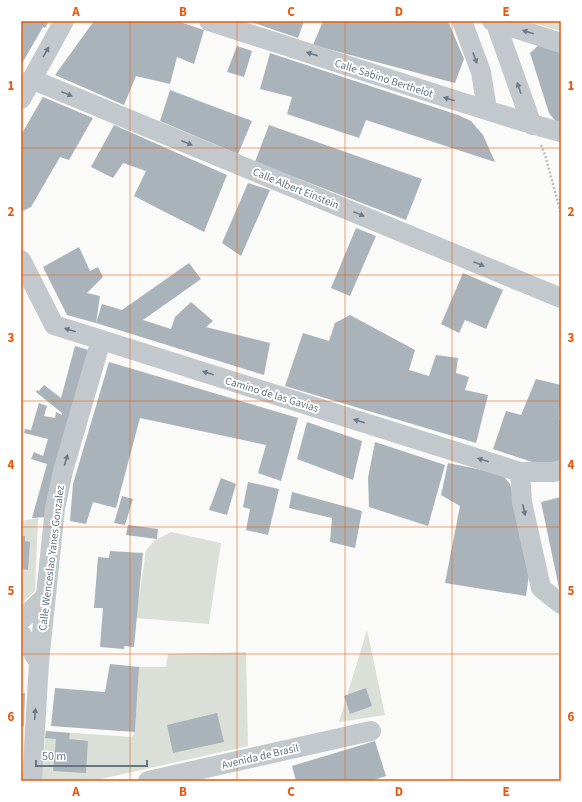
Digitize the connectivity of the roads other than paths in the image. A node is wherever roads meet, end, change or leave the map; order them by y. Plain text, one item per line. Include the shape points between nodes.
1 (64, 21) edge
2 (209, 21) edge
3 (462, 21) edge
4 (494, 21) edge
5 (561, 42) edge
6 (31, 79) junction
7 (21, 99) edge
8 (487, 109) junction
9 (532, 125) junction
10 (561, 132) edge
11 (21, 260) edge
12 (561, 298) edge
13 (101, 340) junction
14 (561, 470) edge
15 (520, 472) junction
16 (44, 598) junction
17 (561, 604) edge
18 (21, 620) edge
19 (21, 634) edge
20 (39, 662) junction
21 (371, 731) dead end
22 (28, 738) edge
23 (32, 781) edge
24 (148, 781) edge

6 -> 1 street
8 -> 2 street, Calle Sabino Berthelot via 451,100
3 -> 8 street via 481,72
5 -> 4 street
9 -> 4 street
6 - 7 street
6 -> 12 street, Calle Albert Einstein
8 - 9 street, Calle Sabino Berthelot
9 - 10 street, Calle Sabino Berthelot
13 -> 11 street, Camino de las Gavias via 54,325
15 -> 13 street, Camino de las Gavias
16 -> 13 street, Calle Wenceslao Yanes Gonzalez via 55,508
14 - 15 street, Camino de las Gavias
15 -> 17 street via 522,502 541,588
16 - 18 street
16 - 20 street, Calle Wenceslao Yanes Gonzalez
19 - 20 street
22 -> 20 street, Calle Wenceslao Yanes Gonzalez
21 - 24 street, Avenida de Brasil
22 - 23 street, Calle Wenceslao Yanes Gonzalez

